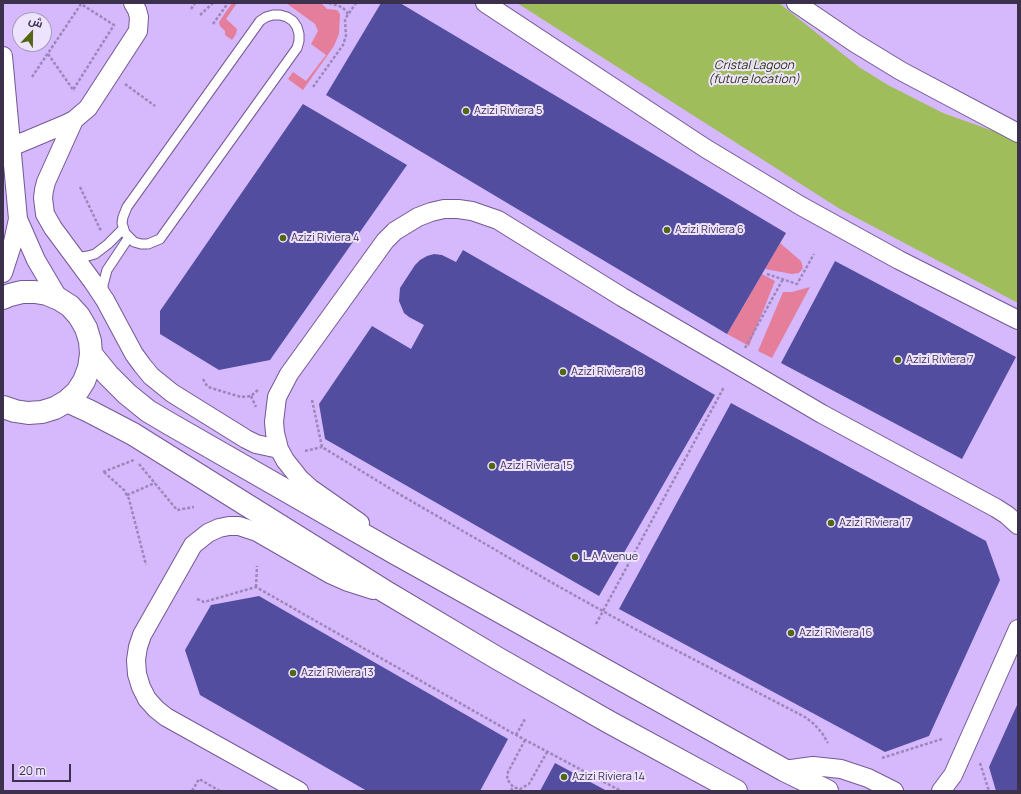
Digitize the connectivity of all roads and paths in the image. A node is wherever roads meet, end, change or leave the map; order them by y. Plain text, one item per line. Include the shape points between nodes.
1 (133, 3) edge
2 (195, 3) edge
3 (213, 3) edge
4 (228, 3) edge
5 (329, 3) edge
6 (356, 3) edge
7 (485, 3) edge
8 (796, 3) edge
9 (191, 8) dead end
10 (200, 15) dead end
11 (347, 16) junction
12 (214, 24) dead end
13 (48, 54) junction
14 (3, 56) edge
15 (32, 76) dead end
16 (123, 82) dead end
17 (313, 87) dead end
18 (73, 90) junction
19 (78, 96) dead end
20 (155, 106) dead end
21 (74, 120) junction
22 (1018, 133) edge
23 (11, 147) junction
24 (80, 187) dead end
25 (18, 219) junction
26 (124, 228) junction
27 (129, 237) junction
28 (108, 244) junction
29 (814, 254) dead end
30 (74, 258) junction
31 (3, 274) edge
32 (768, 274) dead end
33 (783, 279) junction
34 (3, 298) edge
35 (59, 299) junction
36 (105, 300) junction
37 (1018, 320) edge
38 (744, 351) dead end
39 (91, 354) junction
40 (203, 380) dead end
41 (263, 384) dead end
42 (724, 387) dead end
43 (312, 400) dead end
44 (66, 401) junction
45 (3, 407) edge
46 (322, 447) junction
47 (279, 449) junction
48 (306, 451) dead end
49 (155, 483) junction
50 (127, 495) junction
51 (194, 507) dead end
52 (1018, 525) edge
53 (396, 553) junction
54 (146, 565) dead end
55 (257, 566) dead end
56 (256, 587) junction
57 (386, 592) junction
58 (197, 599) dead end
59 (603, 611) junction
60 (596, 624) dead end
61 (1018, 628) edge
62 (525, 719) dead end
63 (516, 735) junction
64 (942, 739) dead end
65 (525, 740) junction
66 (828, 743) dead end
67 (547, 752) junction
68 (882, 758) dead end
69 (980, 762) dead end
70 (784, 770) junction
71 (513, 787) junction
72 (192, 791) edge
73 (220, 791) edge
74 (299, 791) edge
75 (511, 791) edge
76 (621, 791) edge
77 (736, 791) edge
78 (827, 791) edge
79 (894, 791) edge
80 (941, 791) edge
81 (989, 791) edge

1 - 21 street via 140,24 135,37 88,108
2 - 9 path
3 - 10 path
4 - 12 path
5 - 11 path via 342,6
6 - 11 path
7 - 37 street via 705,148 801,206 899,260
8 - 22 street via 855,44 901,71
11 - 17 path via 343,45
13 - 15 path
13 - 18 path
13 - 18 path via 81,4 114,25
14 - 23 street
16 - 20 path
18 - 19 path
21 - 23 street
21 - 30 street via 46,182 43,198 48,222
23 - 25 street
24 - 28 path
25 - 31 street
25 - 35 street via 36,260
26 - 27 lane
26 - 27 lane via 123,217 127,207 260,21 273,15 287,17 297,27 299,41 296,48 165,233 160,239 148,244 134,242
26 - 28 lane
27 - 36 lane via 107,270 103,285
28 - 30 lane via 95,254
29 - 33 path via 797,284
30 - 36 street
32 - 33 path
33 - 38 path
34 - 35 street via 22,292 35,292
35 - 39 street via 70,306 86,328
36 - 47 street via 142,365 161,385 246,439
39 - 44 street via 84,381 77,392
39 - 53 street via 127,394 148,410
40 - 41 path via 211,388 241,397 251,396
42 - 59 path
43 - 46 path
44 - 45 street via 42,412 28,413
44 - 57 street via 133,434
46 - 48 path
46 - 59 path
47 - 52 street via 274,422 277,397 282,385 385,241 395,231 418,217 444,209 458,209 479,212 498,220 622,297 822,414 996,508
47 - 53 street via 292,470 310,488 359,522
49 - 50 path
49 - 50 path via 135,460 103,472
49 - 51 path via 177,510
50 - 54 path
53 - 70 street
55 - 56 path
56 - 58 path via 204,602
56 - 63 path
57 - 74 street via 348,582 257,532 229,526 208,533 193,546 142,635 137,654 138,674 141,687 156,709
57 - 77 street via 609,722
59 - 60 path
59 - 66 path via 805,717 822,733
61 - 80 street via 953,775
62 - 63 path
63 - 65 path
64 - 68 path
65 - 67 path
65 - 71 path via 508,772 507,779
67 - 71 path via 529,784 520,789
67 - 76 path
69 - 81 path
70 - 78 street
70 - 79 street via 813,766 841,769 868,778
71 - 75 path
72 - 73 path via 199,779

